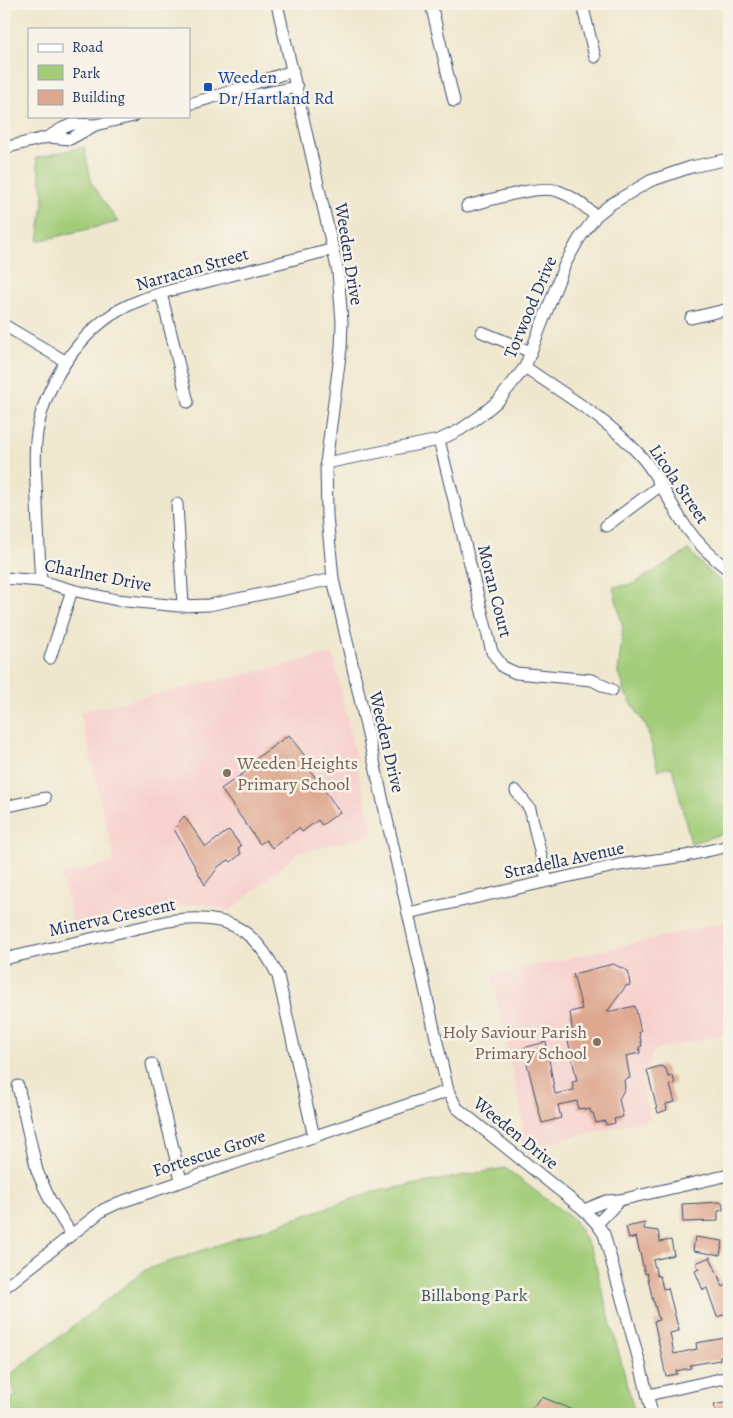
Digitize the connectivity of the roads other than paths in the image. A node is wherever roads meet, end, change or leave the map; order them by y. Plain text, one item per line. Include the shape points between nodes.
1 (277, 4) edge
2 (431, 4) edge
3 (582, 4) edge
4 (595, 57) dead end
5 (293, 71) junction
6 (297, 87) junction
7 (215, 98) junction
8 (454, 101) dead end
9 (190, 104) edge
10 (126, 118) edge
11 (4, 148) edge
12 (729, 159) edge
13 (467, 206) dead end
14 (596, 216) junction
15 (334, 249) junction
16 (161, 293) junction
17 (729, 309) edge
18 (691, 318) dead end
19 (4, 325) edge
20 (482, 332) dead end
21 (531, 352) junction
22 (65, 361) junction
23 (525, 367) junction
24 (188, 402) dead end
25 (439, 440) junction
26 (326, 464) junction
27 (661, 485) junction
28 (178, 504) dead end
29 (606, 526) dead end
30 (729, 570) edge
31 (4, 578) edge
32 (333, 579) junction
33 (41, 581) junction
34 (72, 590) junction
35 (183, 606) junction
36 (50, 658) dead end
37 (612, 690) dead end
38 (516, 791) dead end
39 (46, 798) dead end
40 (4, 807) edge
41 (729, 846) edge
42 (547, 881) junction
43 (408, 913) junction
44 (4, 959) edge
45 (152, 1064) dead end
46 (18, 1086) dead end
47 (448, 1091) junction
48 (314, 1136) junction
49 (729, 1175) edge
50 (181, 1180) junction
51 (620, 1200) junction
52 (584, 1210) junction
53 (597, 1224) junction
54 (72, 1234) junction
55 (4, 1288) edge
56 (729, 1378) edge
57 (648, 1395) junction
58 (652, 1414) edge

1 - 5 street, Weeden Drive
2 - 8 street
3 - 4 street
5 - 6 street, Weeden Drive
5 - 7 street via 256,81
6 - 7 street via 251,96
6 - 15 street, Weeden Drive
7 - 9 street
10 - 11 street via 95,126 73,124 48,137
12 - 14 street, Torwood Drive via 650,181
13 - 14 street via 537,189 556,190 576,199
14 - 21 street, Torwood Drive via 566,264
15 - 16 street, Narracan Street
15 - 26 street, Weeden Drive via 342,322
16 - 22 street, Narracan Street via 128,305 104,321
16 - 24 street
17 - 18 street
19 - 22 street
20 - 21 street
21 - 23 street, Torwood Drive
22 - 33 street, Narracan Street via 50,390 36,440
23 - 25 street, Torwood Drive via 499,400 460,430
23 - 27 street, Licola Street via 616,431 639,453
25 - 26 street, Torwood Drive
25 - 37 street, Moran Court via 492,652 503,667 516,673 592,680
26 - 32 street, Weeden Drive
27 - 29 street
27 - 30 street, Licola Street via 686,527
28 - 35 street
31 - 33 street, Charlnet Drive
32 - 35 street, Charlnet Drive via 210,605
32 - 43 street, Weeden Drive
33 - 34 street, Charlnet Drive
34 - 35 street, Charlnet Drive via 116,600
34 - 36 street
38 - 42 street via 530,809
39 - 40 street
41 - 42 street, Stradella Avenue
42 - 43 street, Stradella Avenue
43 - 47 street, Weeden Drive
44 - 48 street, Minerva Crescent via 193,917 226,921 243,930 269,956 278,976
45 - 50 street
46 - 54 street via 37,1172
47 - 48 street, Fortescue Grove
47 - 52 street, Weeden Drive via 457,1108
48 - 50 street, Fortescue Grove
49 - 51 street
50 - 54 street, Fortescue Grove via 103,1210
51 - 52 street via 606,1201
51 - 53 street
52 - 53 street, Weeden Drive
53 - 57 street, Weeden Drive via 604,1234
54 - 55 street, Fortescue Grove
56 - 57 street
57 - 58 street, Weeden Drive

